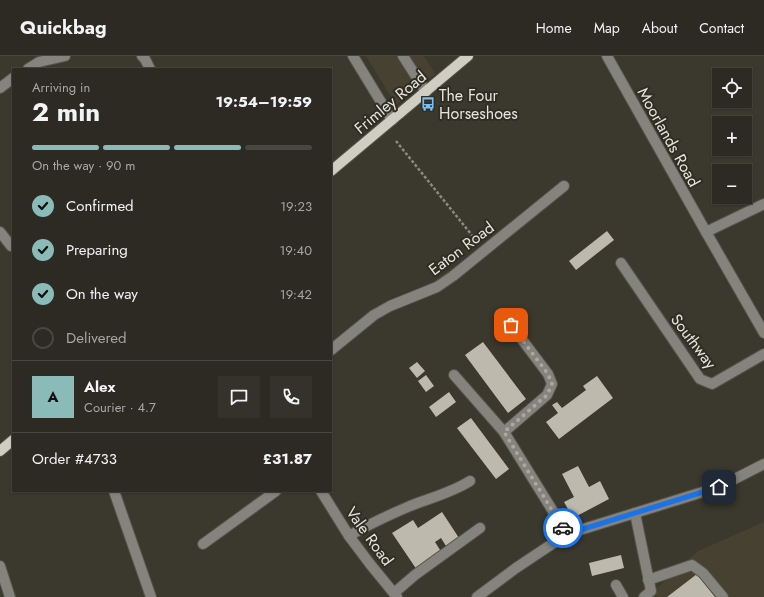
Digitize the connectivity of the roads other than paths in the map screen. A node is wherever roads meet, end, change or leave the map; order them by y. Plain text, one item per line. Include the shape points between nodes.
1 (65, 56) edge
2 (142, 56) edge
3 (353, 56) edge
4 (403, 56) edge
5 (468, 56) edge
6 (607, 56) edge
7 (30, 68) edge
8 (150, 68) edge
9 (12, 79) edge
10 (0, 88) edge
11 (426, 92) junction
12 (392, 120) junction
13 (332, 170) edge
14 (564, 186) dead end
15 (764, 204) edge
16 (0, 232) edge
17 (706, 232) junction
18 (11, 246) dead end
19 (621, 263) dead end
20 (511, 325) dead end
21 (764, 334) edge
22 (332, 349) edge
23 (764, 354) edge
24 (454, 375) dead end
25 (504, 432) junction
26 (12, 441) edge
27 (0, 451) edge
28 (764, 464) edge
29 (470, 481) dead end
30 (114, 492) edge
31 (275, 492) edge
32 (322, 492) edge
33 (635, 513) junction
34 (480, 528) dead end
35 (567, 534) junction
36 (350, 536) junction
37 (203, 544) dead end
38 (0, 566) edge
39 (648, 580) junction
40 (616, 586) dead end
41 (396, 595) edge
42 (10, 597) edge
43 (151, 597) edge
44 (477, 597) edge
45 (623, 597) edge
46 (644, 597) edge
47 (723, 597) edge

1 - 7 street via 39,62
2 - 8 street
3 - 12 street
4 - 11 street
5 - 11 main road, Frimley Road
6 - 17 street, Moorlands Road
9 - 10 street
11 - 12 main road, Frimley Road
12 - 13 main road, Frimley Road
14 - 22 street, Eaton Road via 453,276 437,287 374,315
15 - 17 street
16 - 18 street
17 - 21 street, Moorlands Road
19 - 23 street, Southway via 700,379 712,384
20 - 25 street via 548,374 552,384 547,395
24 - 25 street
25 - 35 street
26 - 27 main road
28 - 33 street via 719,487
29 - 36 street via 460,488 370,524
30 - 43 street
31 - 37 street
32 - 36 street, Vale Road
33 - 35 street
33 - 39 street
34 - 41 street via 415,575
35 - 44 street
36 - 41 street, Vale Road
38 - 42 street
39 - 46 street via 651,591
39 - 47 street via 692,565 703,573
40 - 45 street

